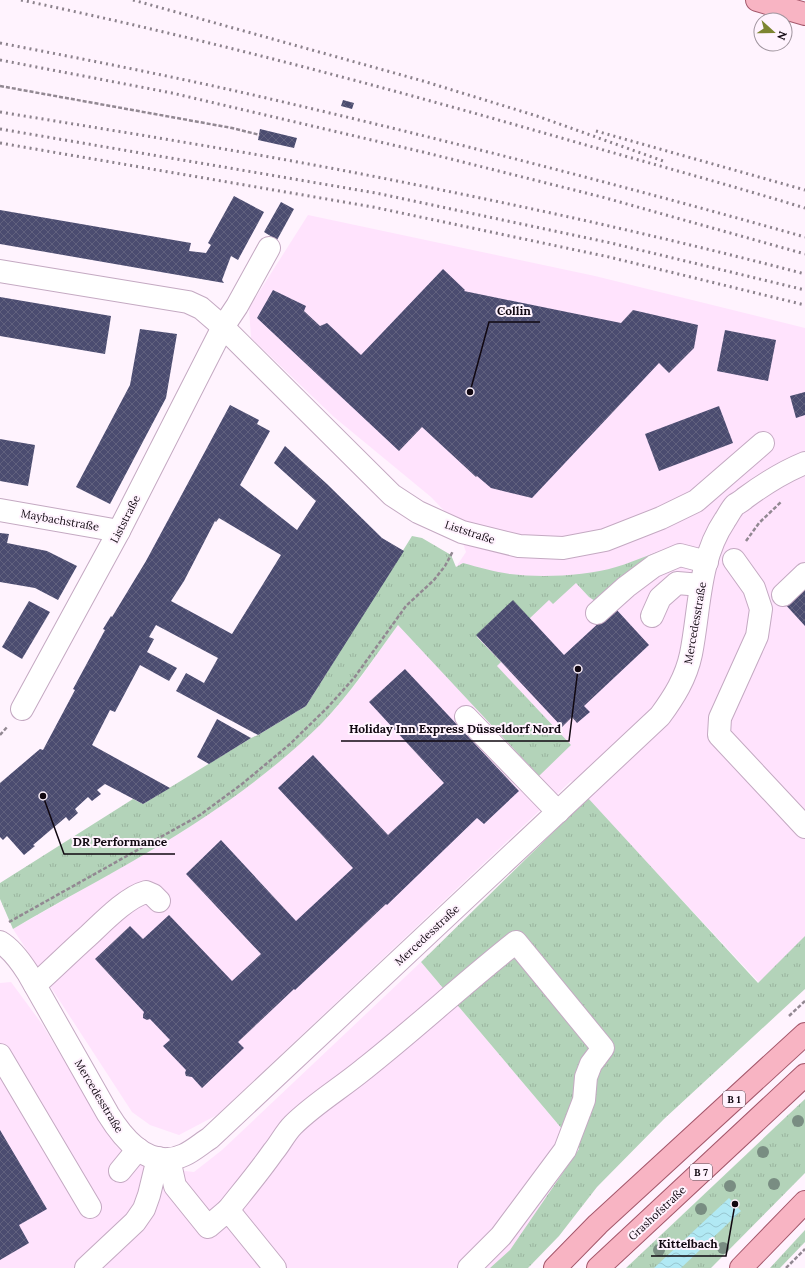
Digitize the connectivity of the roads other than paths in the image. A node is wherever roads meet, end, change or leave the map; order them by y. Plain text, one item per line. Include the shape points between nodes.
1 (757, 0) edge
2 (805, 14) edge
3 (269, 248) dead end
4 (0, 271) edge
5 (223, 327) junction
6 (763, 443) dead end
7 (805, 463) edge
8 (0, 510) edge
9 (119, 531) junction
10 (734, 560) road end
11 (707, 562) junction
12 (805, 574) edge
13 (701, 585) junction
14 (783, 595) dead end
15 (597, 613) dead end
16 (652, 616) dead end
17 (22, 709) dead end
18 (466, 717) dead end
19 (558, 812) junction
20 (805, 827) edge
21 (159, 900) dead end
22 (3, 932) edge
23 (35, 985) junction
24 (805, 1034) edge
25 (0, 1055) edge
26 (805, 1076) edge
27 (138, 1149) junction
28 (163, 1158) junction
29 (120, 1170) dead end
30 (805, 1202) edge
31 (90, 1207) dead end
32 (228, 1210) junction
33 (86, 1268) edge
34 (275, 1268) edge
35 (469, 1268) edge
36 (555, 1268) edge
37 (598, 1268) edge
38 (741, 1268) edge

1 - 2 main road
3 - 5 street, Liststraße
4 - 5 street, Liststraße via 188,302 201,308
5 - 6 street, Liststraße via 392,495 418,512 458,530 519,546 563,548 605,540 661,518 696,501
5 - 9 street, Liststraße
7 - 11 street, Mercedesstraße via 787,470 735,506 709,550
8 - 9 street, Maybachstraße
9 - 17 street, Liststraße
10 - 20 street via 754,588 761,609 757,636 720,718 719,735
11 - 13 street, Mercedesstraße
11 - 15 street via 680,555 654,566
12 - 14 street
13 - 16 street via 677,583 660,598
13 - 19 street, Mercedesstraße via 691,655 684,679 673,699 660,716
18 - 19 street
19 - 28 street, Mercedesstraße via 210,1138 184,1155
21 - 23 street via 146,892 132,898 110,915
22 - 23 street, Mercedesstraße via 4,944 19,959
23 - 27 street, Mercedesstraße via 119,1132
24 - 36 main road, B 1 via 598,1224
25 - 31 street
26 - 37 main road, Grashofstraße / B 7
27 - 28 street, Mercedesstraße via 143,1153
27 - 29 street
28 - 32 street via 175,1186 208,1227
28 - 33 street via 136,1222
30 - 38 main road
32 - 34 street
32 - 35 street via 292,1126 516,942 604,1048 591,1064 586,1077 584,1100 565,1150 501,1236

